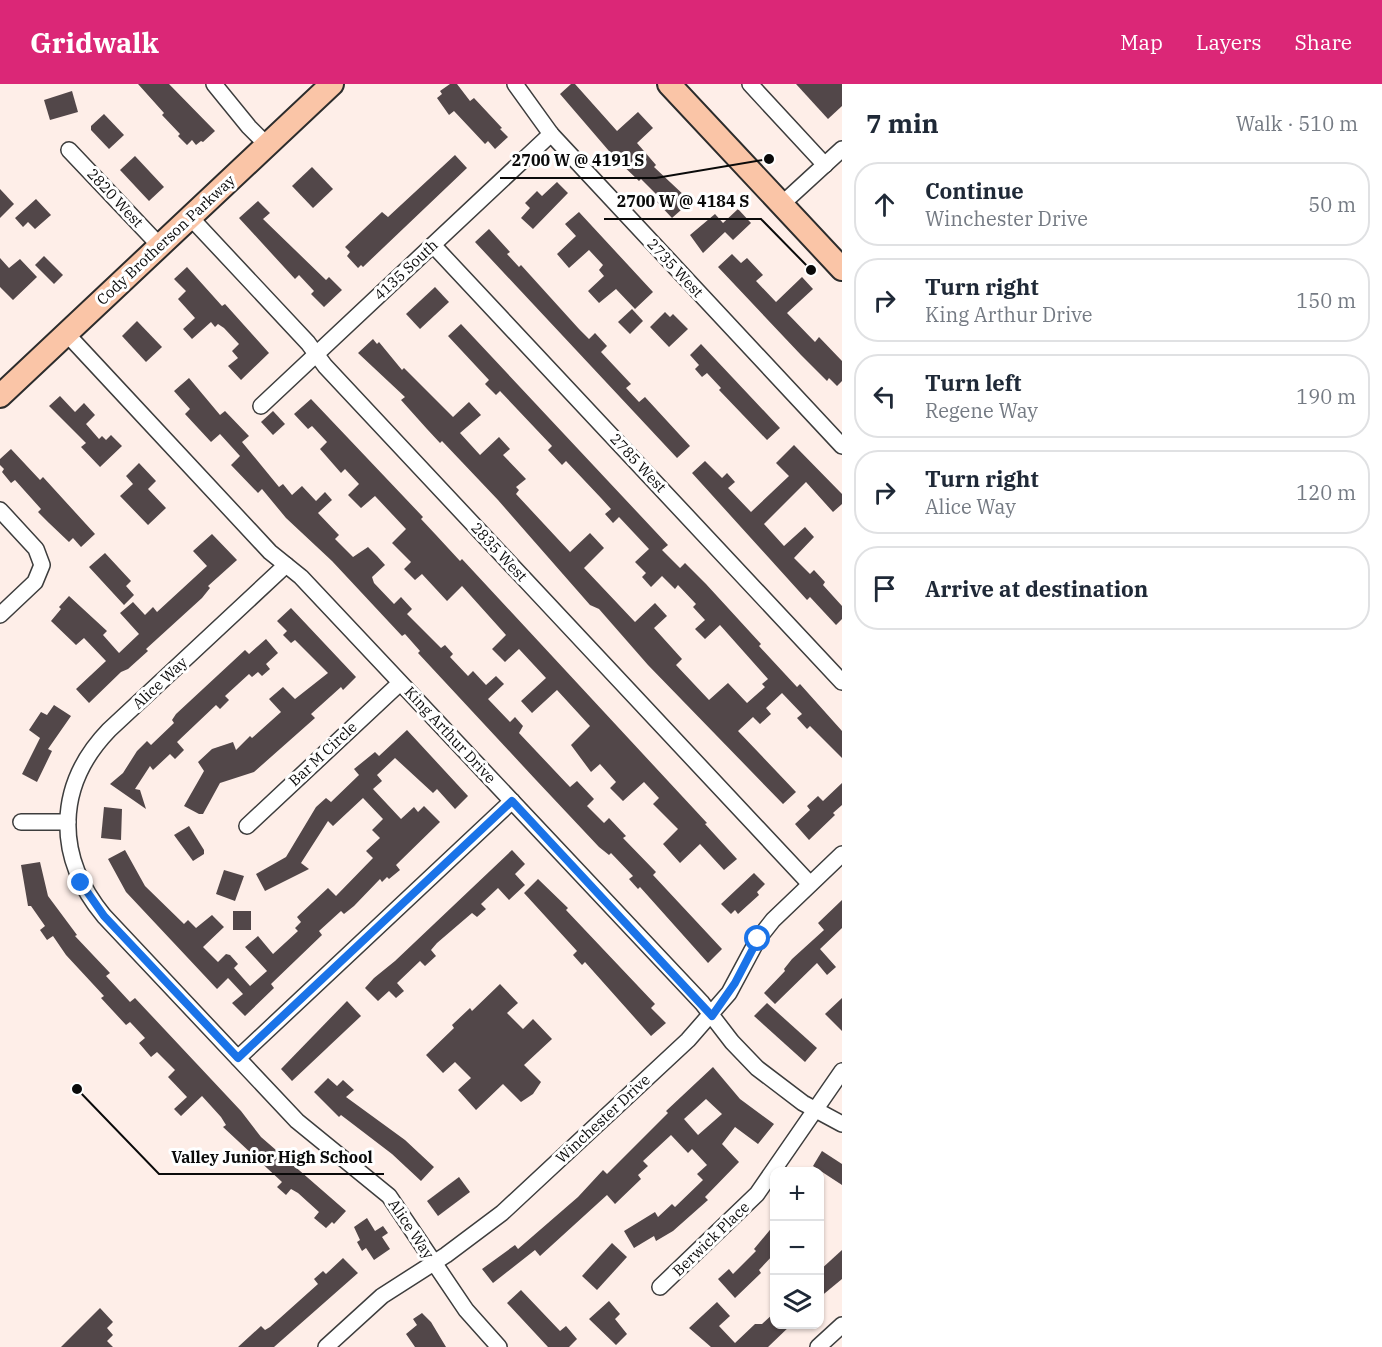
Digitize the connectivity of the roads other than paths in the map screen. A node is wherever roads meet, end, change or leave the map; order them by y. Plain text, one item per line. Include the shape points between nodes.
1 (214, 84) edge
2 (332, 84) edge
3 (515, 84) edge
4 (669, 84) edge
5 (750, 84) edge
6 (551, 134) junction
7 (268, 146) junction
8 (842, 149) edge
9 (69, 150) dead end
10 (825, 165) junction
11 (782, 204) junction
12 (191, 218) junction
13 (433, 245) junction
14 (160, 246) junction
15 (842, 269) edge
16 (66, 333) junction
17 (317, 354) junction
18 (0, 396) edge
19 (261, 406) dead end
20 (842, 446) edge
21 (0, 510) edge
22 (286, 565) junction
23 (0, 615) edge
24 (842, 682) edge
25 (400, 683) junction
26 (512, 801) junction
27 (21, 822) dead end
28 (68, 822) junction
29 (247, 826) dead end
30 (842, 854) edge
31 (810, 884) junction
32 (712, 1016) junction
33 (238, 1058) junction
34 (842, 1071) edge
35 (816, 1109) junction
36 (842, 1125) edge
37 (434, 1263) junction
38 (660, 1287) dead end
39 (842, 1325) edge
40 (326, 1347) edge
41 (499, 1347) edge
42 (818, 1347) edge

1 - 7 street
2 - 7 main road, Cody Brotherson Parkway
3 - 6 street, 2735 West
4 - 11 main road
5 - 10 street
6 - 13 street, 4135 South
6 - 20 street, 2735 West
7 - 12 main road, Cody Brotherson Parkway
8 - 10 street
9 - 14 street, 2820 West
10 - 11 street
11 - 15 main road
12 - 14 main road, Cody Brotherson Parkway
12 - 17 street, 2835 West
13 - 17 street, 4135 South
13 - 24 street, 2785 West
14 - 16 main road, Cody Brotherson Parkway
16 - 18 main road, Cody Brotherson Parkway
16 - 22 street, King Arthur Drive
17 - 19 street, 4135 South
17 - 31 street, 2835 West
21 - 23 street via 36,549 42,565 35,582
22 - 25 street, King Arthur Drive
22 - 28 street, Alice Way via 99,740 76,777
25 - 26 street, King Arthur Drive
25 - 29 street, Bar M Circle
26 - 32 street, King Arthur Drive
26 - 33 street
27 - 28 street
28 - 33 street, Alice Way via 76,870 96,906
30 - 31 street, Winchester Drive
31 - 32 street, Winchester Drive via 765,929
32 - 35 street, King Arthur Drive via 758,1068
32 - 37 street, Winchester Drive via 520,1197
33 - 37 street, Alice Way via 309,1132 389,1196
34 - 35 street, Berwick Place
35 - 36 street, King Arthur Drive
35 - 38 street, Berwick Place via 753,1199
37 - 40 street, Winchester Drive via 382,1296
37 - 41 street, Alice Way
39 - 42 street

